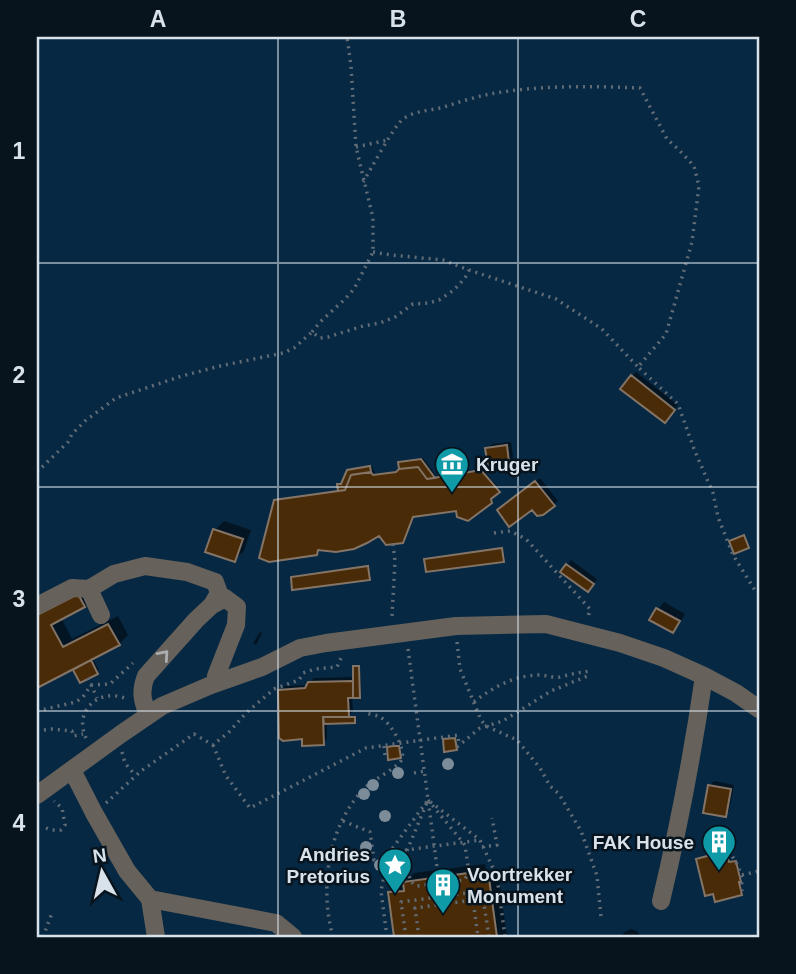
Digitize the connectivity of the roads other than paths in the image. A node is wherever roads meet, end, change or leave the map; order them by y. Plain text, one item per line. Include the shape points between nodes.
1 (89, 589) junction
2 (212, 605) junction
3 (37, 606) edge
4 (101, 615) dead end
5 (704, 676) junction
6 (217, 683) junction
7 (759, 709) edge
8 (148, 715) junction
9 (72, 770) junction
10 (37, 795) edge
11 (150, 899) junction
12 (661, 901) dead end
13 (156, 937) edge
14 (293, 937) edge

1 - 2 street via 114,574 145,566 187,572 215,582 219,593
1 - 3 street via 72,589
1 - 4 street
2 - 6 street via 225,598 237,607 236,625
8 -> 2 street via 142,697 146,676
5 - 6 street via 620,643 546,624 456,626 300,648
5 - 7 street
5 - 12 street
6 - 8 street
8 - 9 street
9 - 10 street
9 - 11 street via 127,871
11 - 13 street
11 - 14 street via 275,923

